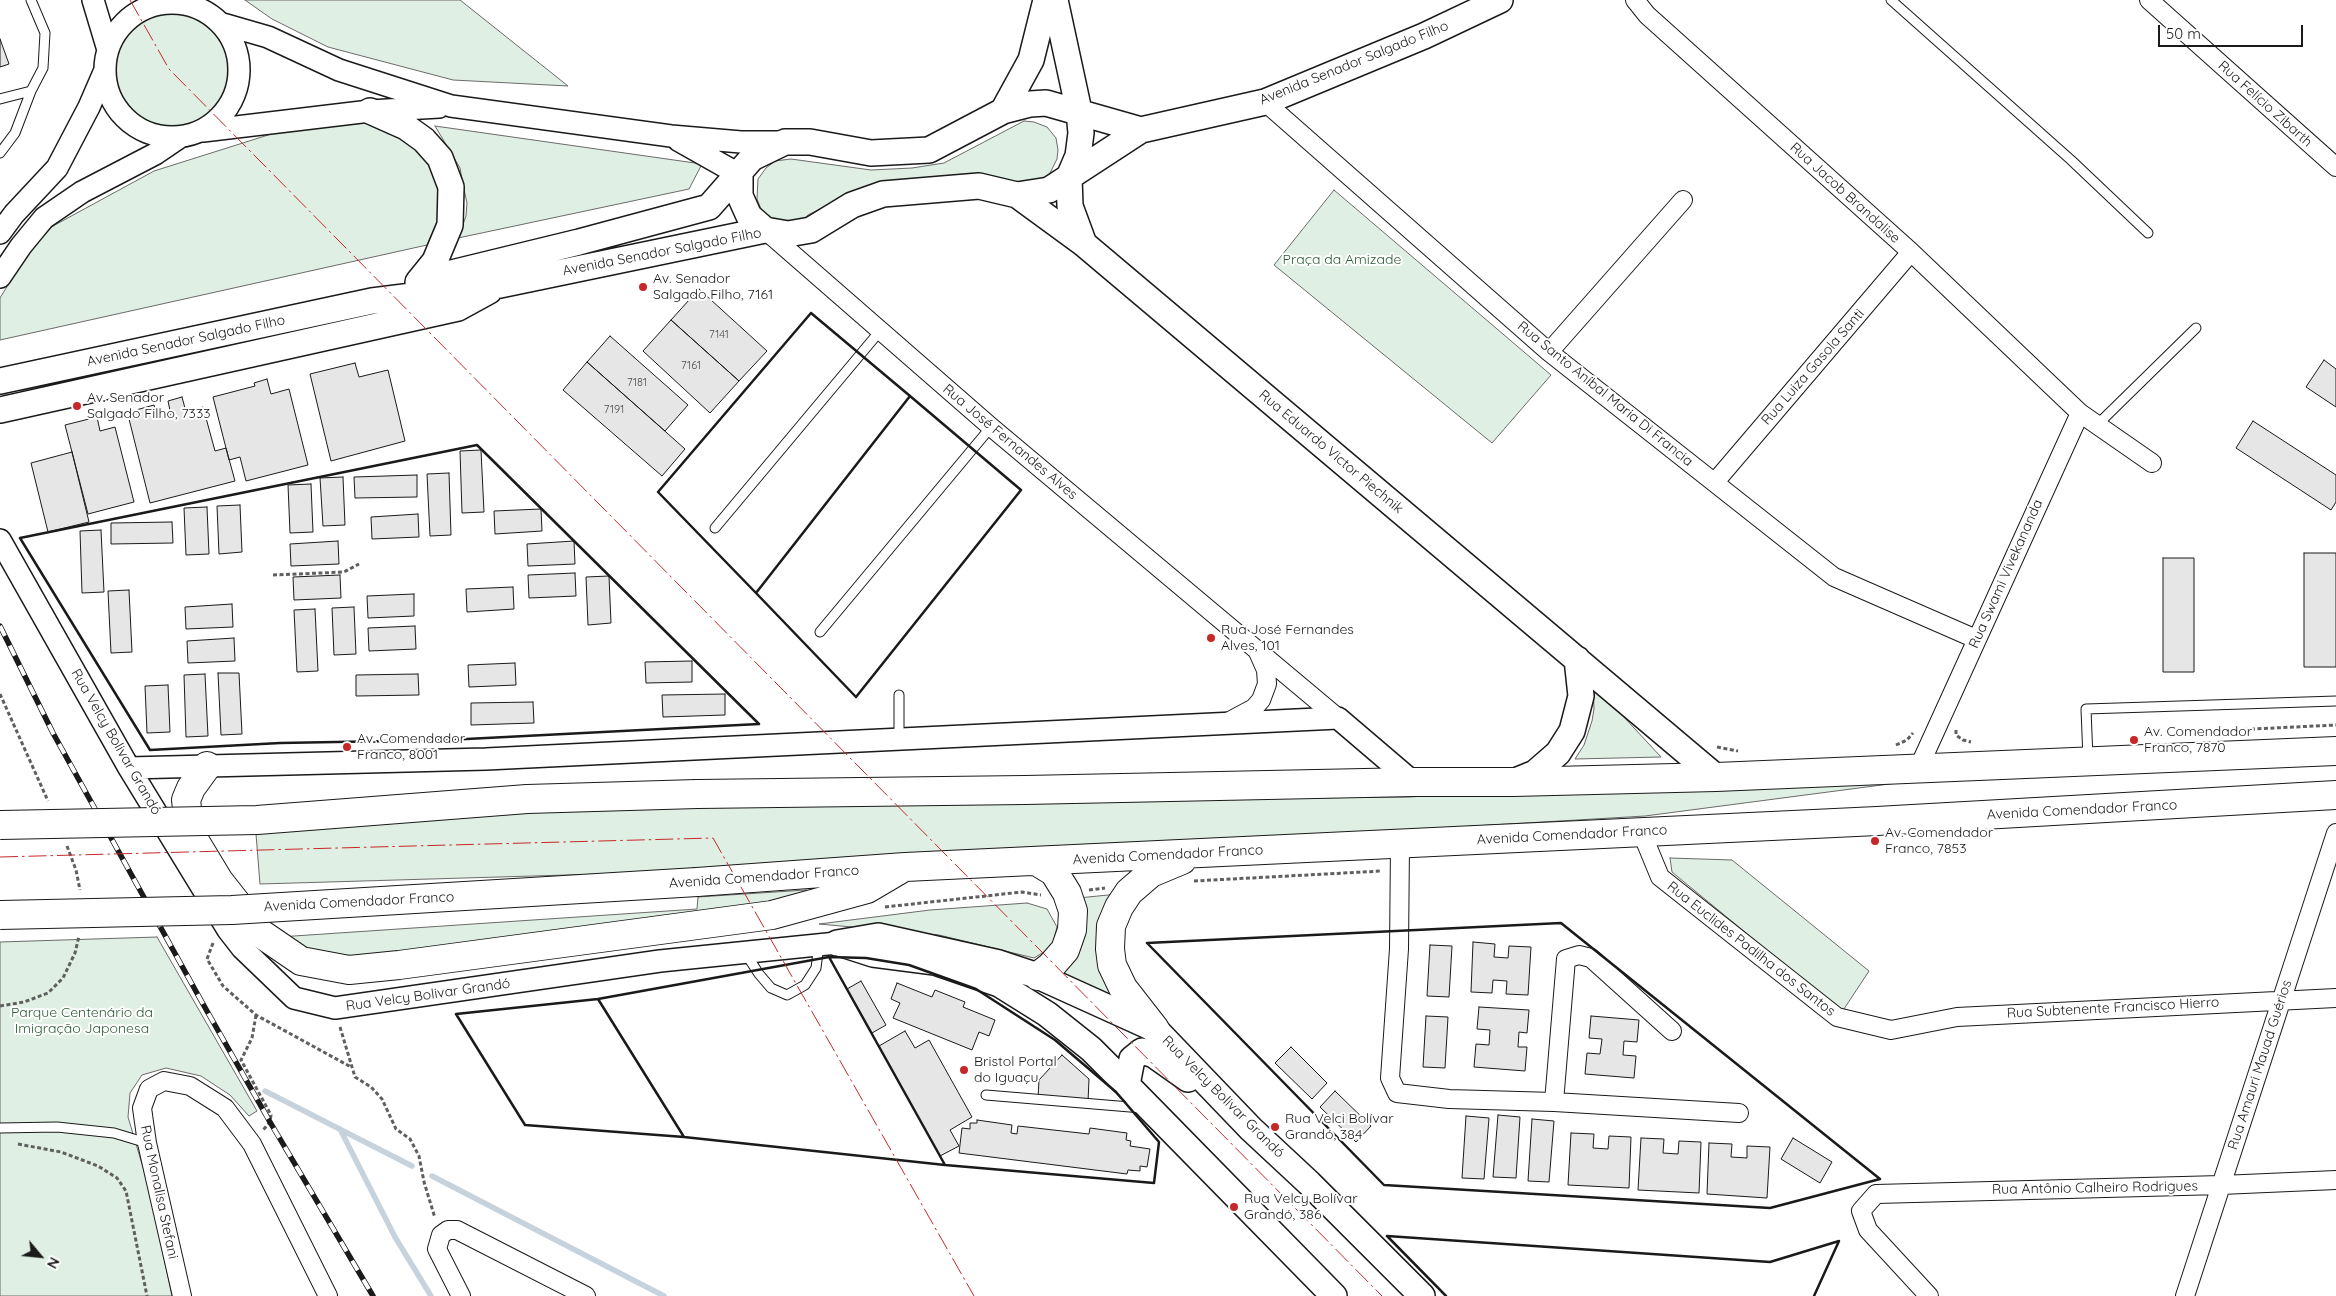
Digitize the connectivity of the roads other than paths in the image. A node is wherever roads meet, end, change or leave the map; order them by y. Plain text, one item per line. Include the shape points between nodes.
1 (31, 0) edge
2 (93, 0) edge
3 (1046, 0) edge
4 (1055, 0) edge
5 (1500, 0) edge
6 (1635, 0) edge
7 (1891, 0) edge
8 (2149, 0) edge
9 (201, 5) edge
10 (222, 24) junction
11 (106, 60) junction
12 (31, 91) junction
13 (0, 99) edge
14 (1265, 102) junction
15 (452, 106) junction
16 (370, 111) junction
17 (1003, 111) junction
18 (1079, 111) junction
19 (1141, 130) junction
20 (200, 132) junction
21 (671, 136) junction
22 (180, 137) junction
23 (785, 142) junction
24 (0, 153) edge
25 (2336, 167) edge
26 (740, 175) junction
27 (1069, 177) junction
28 (1017, 195) junction
29 (1683, 200) dead end
30 (765, 230) junction
31 (0, 233) edge
32 (2148, 233) dead end
33 (1084, 244) junction
34 (1912, 252) junction
35 (0, 277) edge
36 (418, 282) junction
37 (500, 285) junction
38 (372, 301) junction
39 (2196, 328) dead end
40 (880, 331) junction
41 (1549, 352) junction
42 (0, 381) edge
43 (0, 410) edge
44 (2080, 413) junction
45 (2096, 426) junction
46 (991, 427) junction
47 (2152, 463) dead end
48 (1714, 482) junction
49 (714, 528) dead end
50 (0, 540) edge
51 (820, 632) dead end
52 (1976, 639) junction
53 (1258, 651) junction
54 (1577, 659) junction
55 (899, 695) dead end
56 (2336, 701) edge
57 (1338, 718) junction
58 (1226, 723) junction
59 (899, 739) junction
60 (2336, 751) edge
61 (2088, 762) junction
62 (207, 766) junction
63 (175, 767) junction
64 (129, 768) junction
65 (1918, 769) junction
66 (1716, 777) junction
67 (1413, 782) junction
68 (1513, 782) junction
69 (2336, 795) edge
70 (148, 799) junction
71 (0, 826) edge
72 (1641, 831) junction
73 (2336, 833) edge
74 (1400, 844) junction
75 (1197, 854) junction
76 (1036, 861) junction
77 (905, 867) junction
78 (0, 915) edge
79 (828, 943) junction
80 (745, 952) junction
81 (1038, 976) junction
82 (2336, 998) edge
83 (2281, 999) junction
84 (1156, 1029) junction
85 (1891, 1030) joint
86 (1672, 1031) dead end
87 (1127, 1085) junction
88 (986, 1095) dead end
89 (1554, 1102) junction
90 (1150, 1108) junction
91 (1740, 1113) dead end
92 (0, 1128) edge
93 (1251, 1128) junction
94 (147, 1143) junction
95 (2336, 1180) edge
96 (2221, 1185) junction
97 (182, 1296) edge
98 (328, 1296) edge
99 (461, 1296) edge
100 (586, 1296) edge
101 (1334, 1296) edge
102 (1422, 1296) edge
103 (1929, 1296) edge
104 (2184, 1296) edge

1 - 12 lane via 45,34 43,68
2 - 11 street
3 - 17 main road via 1031,60
4 - 18 main road
5 - 14 main road, Avenida Senador Salgado Filho via 1424,36
6 - 34 street, Rua Jacob Brandalise via 1646,15
7 - 32 lane
8 - 25 street, Rua Felício Zibarth
9 - 10 street
9 - 11 street via 167,2 148,7 130,17 116,32
10 - 15 street, Avenida Senador Salgado Filho via 268,38 339,70
10 - 20 street via 238,55 239,83 231,103 218,120
11 - 22 street via 108,91 117,109 132,124 150,134
11 - 31 street via 89,107 57,168
12 - 13 lane
12 - 24 lane via 15,133
14 - 19 main road, Avenida Senador Salgado Filho
14 - 41 street, Rua Santo Aníbal Maria Di Francia
15 - 16 street, Avenida Senador Salgado Filho
15 - 21 street, Avenida Senador Salgado Filho
16 - 20 street, Avenida Senador Salgado Filho
16 - 36 main road via 406,127 424,140 440,158 451,188 450,225 435,261
17 - 18 main road, Avenida Senador Salgado Filho via 1046,103
17 - 23 main road, Avenida Senador Salgado Filho via 929,150 871,153 810,142
18 - 19 main road
18 - 27 main road via 1081,134 1078,156
19 - 27 main road, Avenida Senador Salgado Filho
20 - 22 street
21 - 23 street, Avenida Senador Salgado Filho
21 - 26 street, Avenida Senador Salgado Filho
22 - 35 street via 155,154 82,192 44,218
23 - 26 main road, Avenida Senador Salgado Filho via 752,158
26 - 30 main road via 740,196 749,216
26 - 36 main road, Avenida Senador Salgado Filho via 709,207
27 - 28 main road, Avenida Senador Salgado Filho via 1049,190
27 - 33 main road, Rua Eduardo Victor Piechnik via 1070,206
28 - 30 main road, Avenida Senador Salgado Filho via 979,186 883,194 852,205 811,230 788,234
28 - 33 main road, Rua Eduardo Victor Piechnik
29 - 41 street
30 - 37 main road, Avenida Senador Salgado Filho
30 - 40 street, Rua José Fernandes Alves
33 - 54 main road, Rua Eduardo Victor Piechnik
34 - 44 street, Rua Jacob Brandalise
34 - 48 street, Rua Luiza Gasola Santi
36 - 38 main road, Avenida Senador Salgado Filho
37 - 38 main road, Avenida Senador Salgado Filho
37 - 43 main road via 458,308
38 - 42 main road, Avenida Senador Salgado Filho
39 - 45 lane
40 - 46 street, Rua José Fernandes Alves
40 - 49 lane
41 - 48 street, Rua Santo Aníbal Maria Di Francia
44 - 45 street
44 - 52 street, Rua Swami Vivekananda
45 - 47 street
46 - 51 lane
46 - 53 street, Rua José Fernandes Alves
48 - 52 street, Rua Santo Aníbal Maria Di Francia via 1834,577
50 - 64 street, Rua Velcy Bolivar Grandó
52 - 65 street, Rua Swami Vivekananda
53 - 57 street, Rua José Fernandes Alves
53 - 58 street via 1266,670 1267,684 1261,700 1254,708
54 - 66 main road, Rua Eduardo Victor Piechnik
54 - 68 main road via 1581,696 1572,731 1558,753 1535,773
55 - 59 lane
56 - 61 lane via 2086,709
57 - 58 street
57 - 67 street
58 - 59 street
59 - 62 street via 486,759
60 - 61 highway
61 - 65 highway
62 - 63 street
62 - 77 highway via 186,800 190,832 220,881 268,939 301,961 349,970 772,915 867,889
63 - 64 street
63 - 70 street via 162,778
64 - 70 street, Rua Velcy Bolivar Grandó
65 - 66 highway
66 - 68 highway
67 - 68 highway
67 - 71 highway, bridge via 527,799 257,820
69 - 72 highway, Avenida Comendador Franco
70 - 80 street, Rua Velcy Bolivar Grandó via 228,930 294,998 335,1008 660,961
72 - 74 highway, Avenida Comendador Franco
72 - 85 street, Rua Euclides Padilha dos Santos via 1660,877 1837,1017
73 - 83 street, Rua Amauri Mauad Guérios
74 - 75 highway, Avenida Comendador Franco
74 - 89 street via 1399,949 1390,1078 1397,1093 1449,1099
75 - 76 highway, Avenida Comendador Franco
75 - 84 highway via 1151,873 1129,892 1111,926 1112,965 1123,988
76 - 77 highway, Avenida Comendador Franco
76 - 81 highway via 1054,872 1073,911 1072,930 1065,950
77 - 78 highway, Avenida Comendador Franco, bridge via 232,910
79 - 80 street, Rua Velcy Bolivar Grandó
79 - 80 lane via 805,985 787,995 771,988
79 - 81 main road, Rua Velcy Bolivar Grandó via 878,936 999,962
79 - 87 main road, Rua Velcy Bolivar Grandó via 873,954 935,962 999,984 1047,1014 1091,1049
81 - 84 main road, Rua Velcy Bolivar Grandó
82 - 83 street, Rua Subtenente Francisco Hierro
83 - 85 street, Rua Subtenente Francisco Hierro via 1957,1017
83 - 96 street, Rua Amauri Mauad Guérios
84 - 93 main road, Rua Velcy Bolivar Grandó
86 - 89 street via 1590,958 1579,955 1566,959
87 - 90 main road, Rua Velcy Bolivar Grandó
87 - 93 main road via 1132,1059 1142,1051 1148,1051
88 - 90 lane
89 - 91 street
90 - 101 main road, Rua Velcy Bolivar Grandó
92 - 94 lane via 57,1127 114,1133
93 - 102 main road, Rua Velcy Bolivar Grandó
94 - 97 street, Rua Monalisa Stefani
94 - 98 street, Rua Monalisa Stefani via 142,1108 149,1089 164,1081 190,1086 225,1108 252,1144
95 - 96 street, Rua Antônio Calheiro Rodrigues
96 - 103 street, Rua Antônio Calheiro Rodrigues via 1876,1194 1861,1211 1868,1230
96 - 104 street, Rua Amauri Mauad Guérios
99 - 100 street via 437,1248 441,1235 448,1230 457,1230

